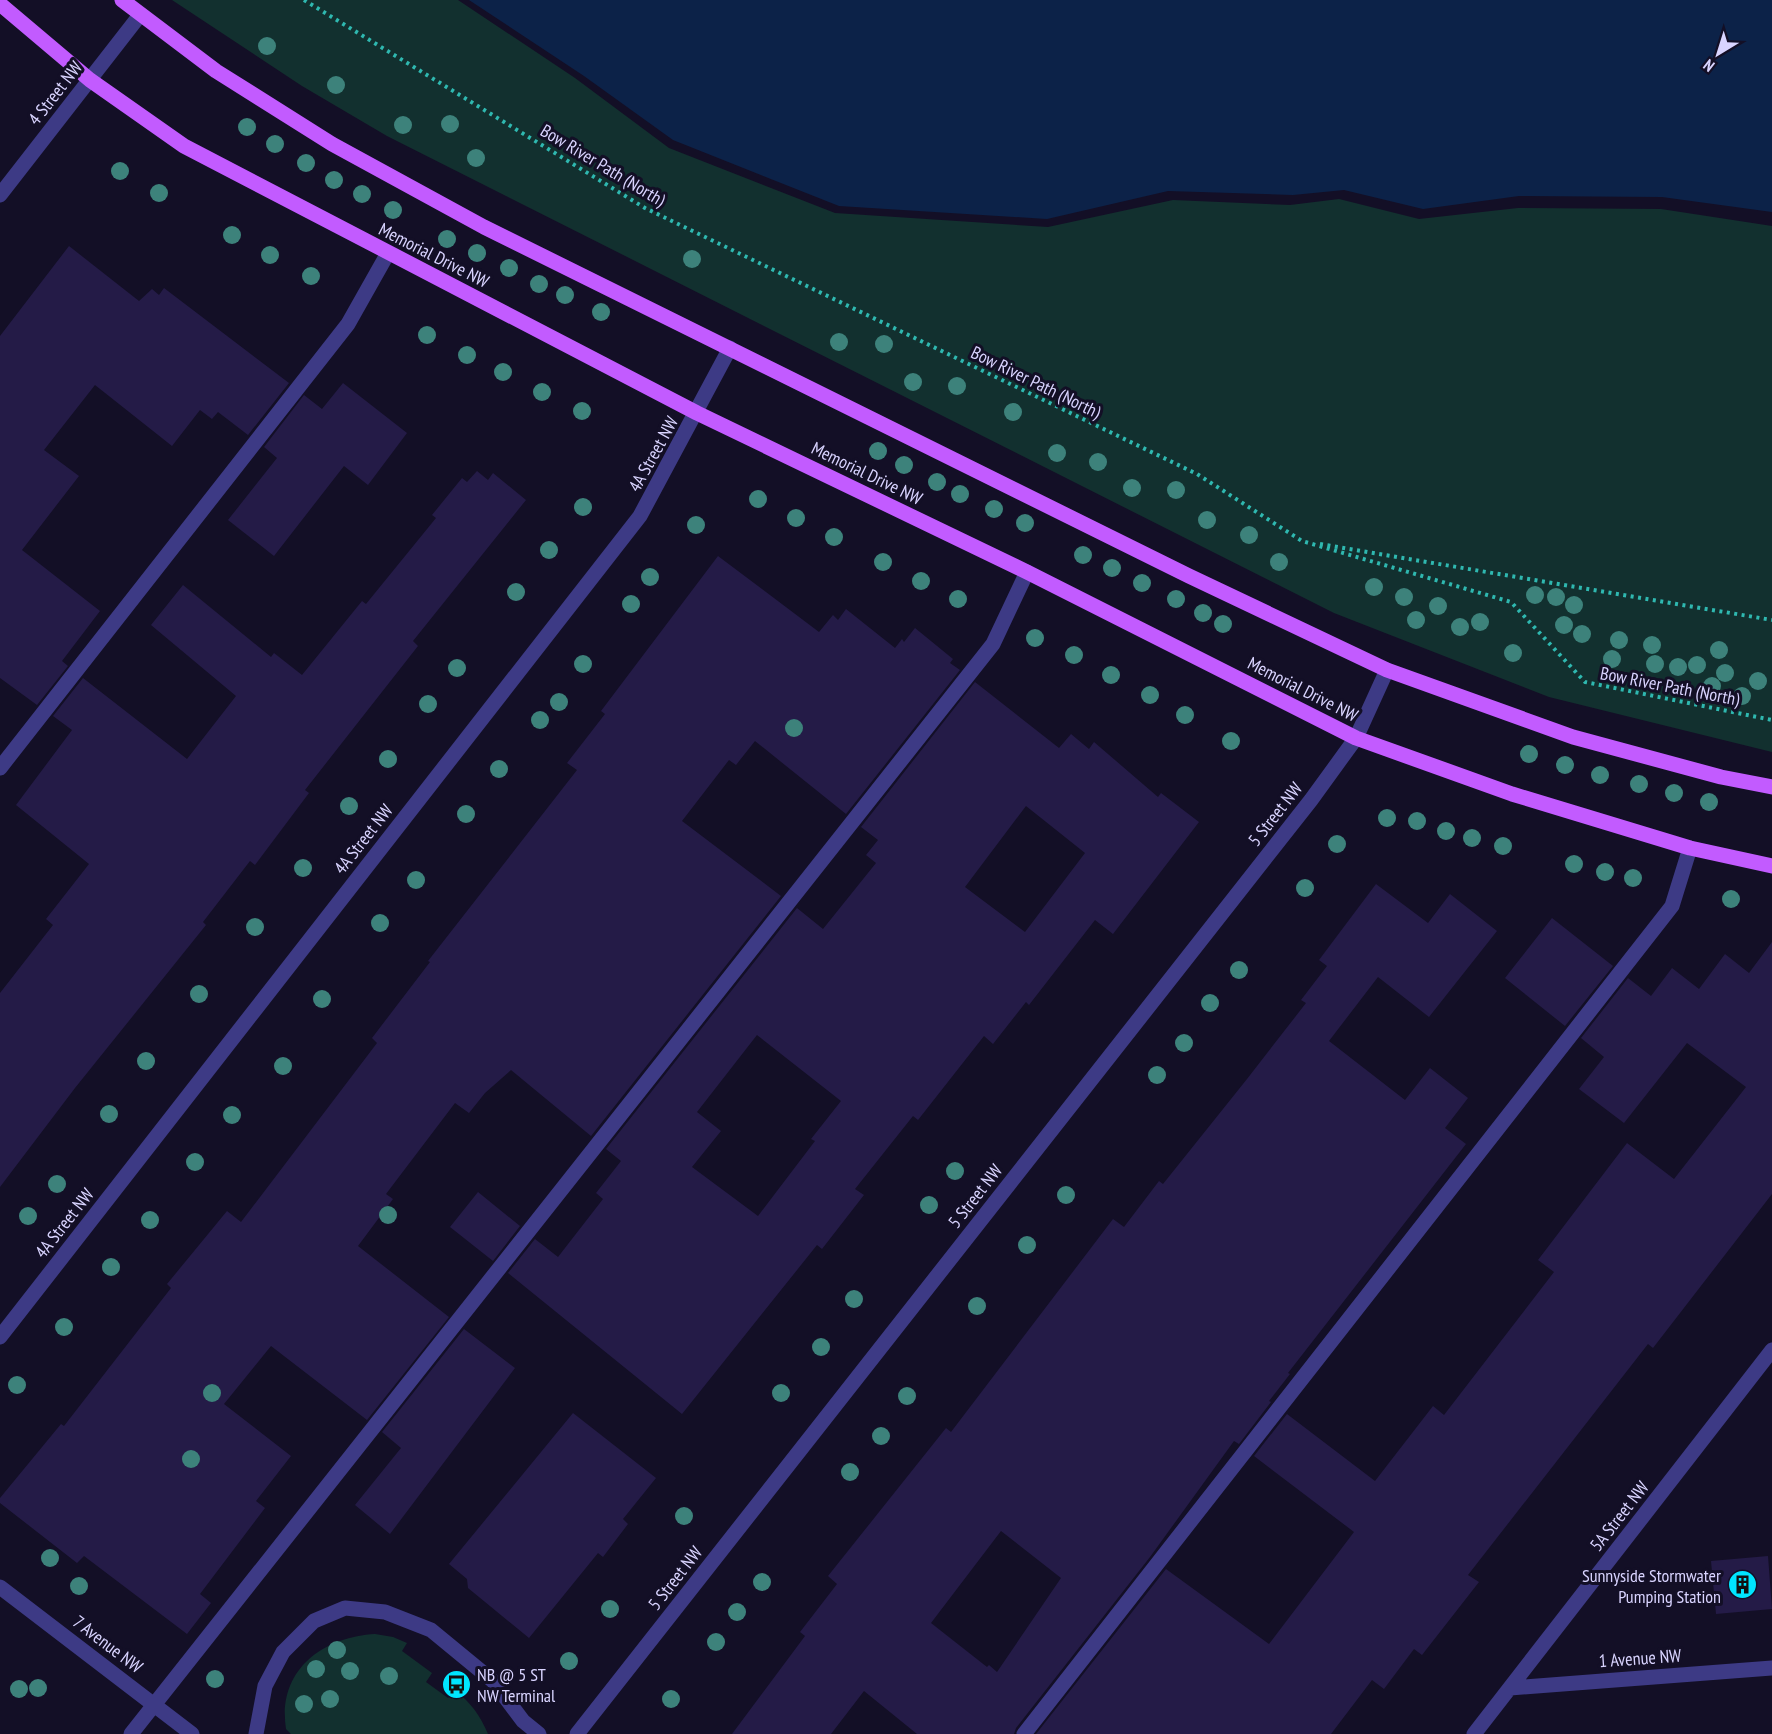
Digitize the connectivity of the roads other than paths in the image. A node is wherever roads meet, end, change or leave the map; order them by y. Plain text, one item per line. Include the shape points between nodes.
1 (122, 0) edge
2 (0, 4) edge
3 (140, 15) junction
4 (90, 80) junction
5 (0, 195) edge
6 (388, 253) junction
7 (730, 348) junction
8 (697, 413) junction
9 (1027, 572) junction
10 (1387, 670) junction
11 (1356, 738) junction
12 (0, 768) edge
13 (1772, 787) edge
14 (1690, 848) junction
15 (1772, 866) edge
16 (0, 1337) edge
17 (1772, 1350) edge
18 (0, 1587) edge
19 (1772, 1668) edge
20 (1510, 1688) junction
21 (155, 1704) junction
22 (131, 1734) edge
23 (192, 1734) edge
24 (256, 1734) edge
25 (539, 1734) edge
26 (577, 1734) edge
27 (1024, 1734) edge
28 (1474, 1734) edge

1 - 3 main road
2 - 4 main road, Memorial Drive NW
3 - 4 street, 4 Street NW
3 - 7 main road via 216,71 332,144 484,226
4 - 5 street, 4 Street NW
4 - 6 main road, Memorial Drive NW via 184,146
6 - 8 main road, Memorial Drive NW
6 - 12 street via 348,324
7 - 8 street, 4A Street NW
7 - 10 main road
8 - 9 main road, Memorial Drive NW
8 - 16 street, 4A Street NW via 640,516
9 - 11 main road, Memorial Drive NW
9 - 21 street via 993,644
10 - 11 street, 5 Street NW
10 - 13 main road via 1573,737
11 - 14 main road, Memorial Drive NW via 1512,794
11 - 26 street, 5 Street NW
14 - 15 main road, Memorial Drive NW
14 - 27 street via 1672,906
17 - 20 street, 5A Street NW
18 - 21 street, 7 Avenue NW
19 - 20 street, 1 Avenue NW
20 - 28 street, 5A Street NW
21 - 22 street
21 - 23 street, 7 Avenue NW
24 - 25 street via 265,1686 283,1652 314,1621 345,1608 384,1612 431,1630 493,1681 523,1721

